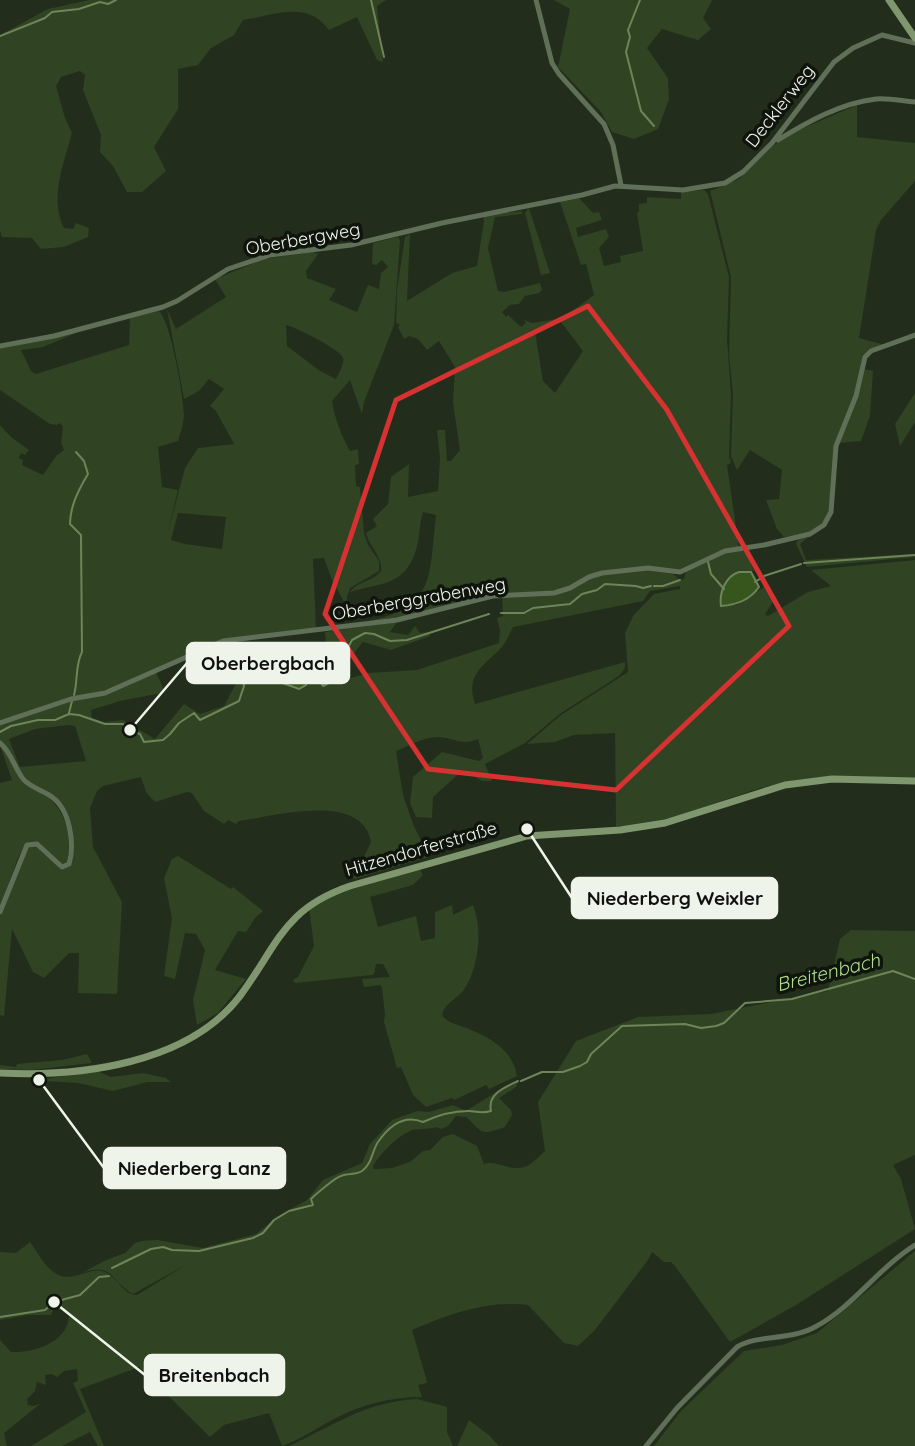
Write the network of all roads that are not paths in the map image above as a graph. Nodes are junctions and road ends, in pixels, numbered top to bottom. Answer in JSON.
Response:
{"nodes":[{"id":1,"x":536,"y":0,"type":"edge"},
{"id":2,"x":889,"y":0,"type":"edge"},
{"id":3,"x":915,"y":41,"type":"edge"},
{"id":4,"x":915,"y":102,"type":"edge"},
{"id":5,"x":772,"y":143,"type":"junction"},
{"id":6,"x":621,"y":186,"type":"junction"},
{"id":7,"x":915,"y":335,"type":"edge"},
{"id":8,"x":0,"y":346,"type":"edge"},
{"id":9,"x":0,"y":723,"type":"edge"},
{"id":10,"x":0,"y":743,"type":"edge"},
{"id":11,"x":915,"y":781,"type":"edge"},
{"id":12,"x":0,"y":912,"type":"edge"},
{"id":13,"x":0,"y":1073,"type":"edge"},
{"id":14,"x":915,"y":1245,"type":"edge"},
{"id":15,"x":646,"y":1446,"type":"edge"}],
"edges":[{"from":1,"to":6,"type":"street"},
{"from":2,"to":3,"type":"main road"},
{"from":3,"to":5,"type":"street","name":"Decklerweg"},
{"from":4,"to":5,"type":"street"},
{"from":5,"to":6,"type":"street","name":"Decklerweg"},
{"from":6,"to":8,"type":"street","name":"Oberbergweg"},
{"from":7,"to":9,"type":"street","name":"Oberberggrabenweg"},
{"from":10,"to":12,"type":"street"},
{"from":11,"to":13,"type":"main road","name":"Hitzendorferstraße"},
{"from":14,"to":15,"type":"street"}]}
